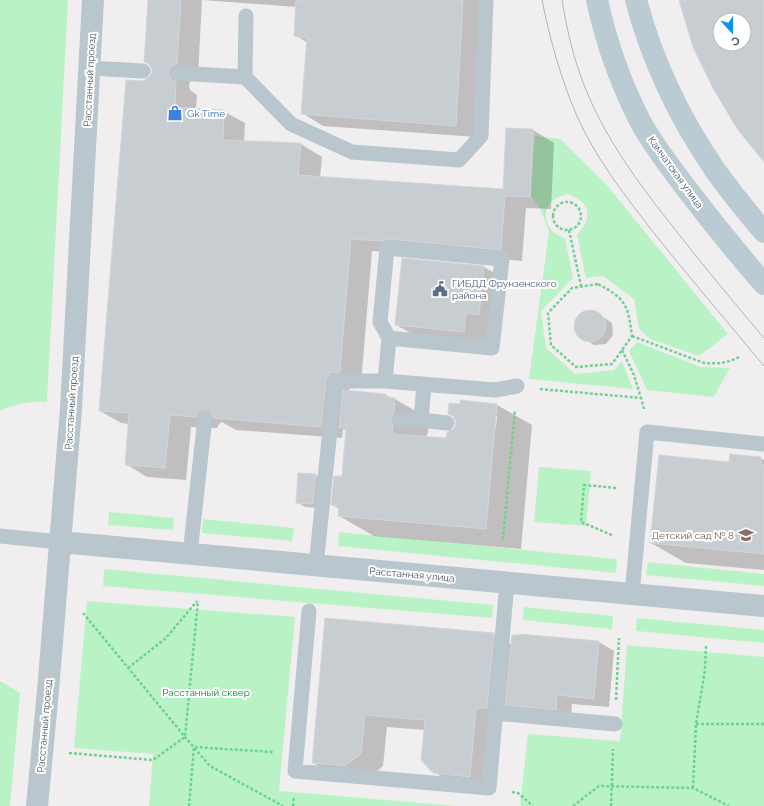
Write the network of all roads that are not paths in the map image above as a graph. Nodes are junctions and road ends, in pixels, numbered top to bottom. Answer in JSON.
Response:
{"nodes":[{"id":1,"x":93,"y":0,"type":"edge"},
{"id":2,"x":486,"y":0,"type":"edge"},
{"id":3,"x":597,"y":0,"type":"edge"},
{"id":4,"x":636,"y":0,"type":"edge"},
{"id":5,"x":246,"y":16,"type":"dead end"},
{"id":6,"x":90,"y":68,"type":"junction"},
{"id":7,"x":143,"y":71,"type":"dead end"},
{"id":8,"x":177,"y":73,"type":"dead end"},
{"id":9,"x":245,"y":77,"type":"junction"},
{"id":10,"x":764,"y":232,"type":"edge"},
{"id":11,"x":764,"y":284,"type":"edge"},
{"id":12,"x":390,"y":338,"type":"junction"},
{"id":13,"x":386,"y":381,"type":"junction"},
{"id":14,"x":424,"y":384,"type":"junction"},
{"id":15,"x":517,"y":386,"type":"road end"},
{"id":16,"x":206,"y":418,"type":"dead end"},
{"id":17,"x":399,"y":420,"type":"dead end"},
{"id":18,"x":421,"y":420,"type":"junction"},
{"id":19,"x":447,"y":423,"type":"dead end"},
{"id":20,"x":764,"y":444,"type":"edge"},
{"id":21,"x":0,"y":536,"type":"edge"},
{"id":22,"x":60,"y":542,"type":"junction"},
{"id":23,"x":190,"y":554,"type":"junction"},
{"id":24,"x":316,"y":566,"type":"junction"},
{"id":25,"x":507,"y":583,"type":"junction"},
{"id":26,"x":632,"y":594,"type":"junction"},
{"id":27,"x":764,"y":606,"type":"edge"},
{"id":28,"x":309,"y":611,"type":"dead end"},
{"id":29,"x":495,"y":713,"type":"junction"},
{"id":30,"x":615,"y":724,"type":"dead end"},
{"id":31,"x":37,"y":806,"type":"edge"}],
"edges":[{"from":1,"to":6,"type":"street","name":"Расстанный проезд"},
{"from":2,"to":9,"type":"lane"},
{"from":3,"to":11,"type":"main road","name":"Камчатская улица"},
{"from":4,"to":10,"type":"main road"},
{"from":5,"to":9,"type":"lane"},
{"from":6,"to":7,"type":"lane"},
{"from":6,"to":22,"type":"street","name":"Расстанный проезд"},
{"from":8,"to":9,"type":"lane"},
{"from":12,"to":12,"type":"lane"},
{"from":12,"to":13,"type":"lane"},
{"from":13,"to":14,"type":"lane"},
{"from":13,"to":24,"type":"lane"},
{"from":14,"to":15,"type":"lane"},
{"from":14,"to":18,"type":"lane"},
{"from":16,"to":23,"type":"lane"},
{"from":17,"to":18,"type":"lane"},
{"from":18,"to":19,"type":"lane"},
{"from":20,"to":26,"type":"lane"},
{"from":21,"to":22,"type":"lane"},
{"from":22,"to":23,"type":"street","name":"Расстанная улица"},
{"from":22,"to":31,"type":"street","name":"Расстанный проезд"},
{"from":23,"to":24,"type":"street","name":"Расстанная улица"},
{"from":24,"to":25,"type":"street","name":"Расстанная улица"},
{"from":25,"to":26,"type":"street","name":"Расстанная улица"},
{"from":25,"to":29,"type":"lane"},
{"from":26,"to":27,"type":"street","name":"Расстанная улица"},
{"from":28,"to":29,"type":"lane"},
{"from":29,"to":30,"type":"lane"}]}
